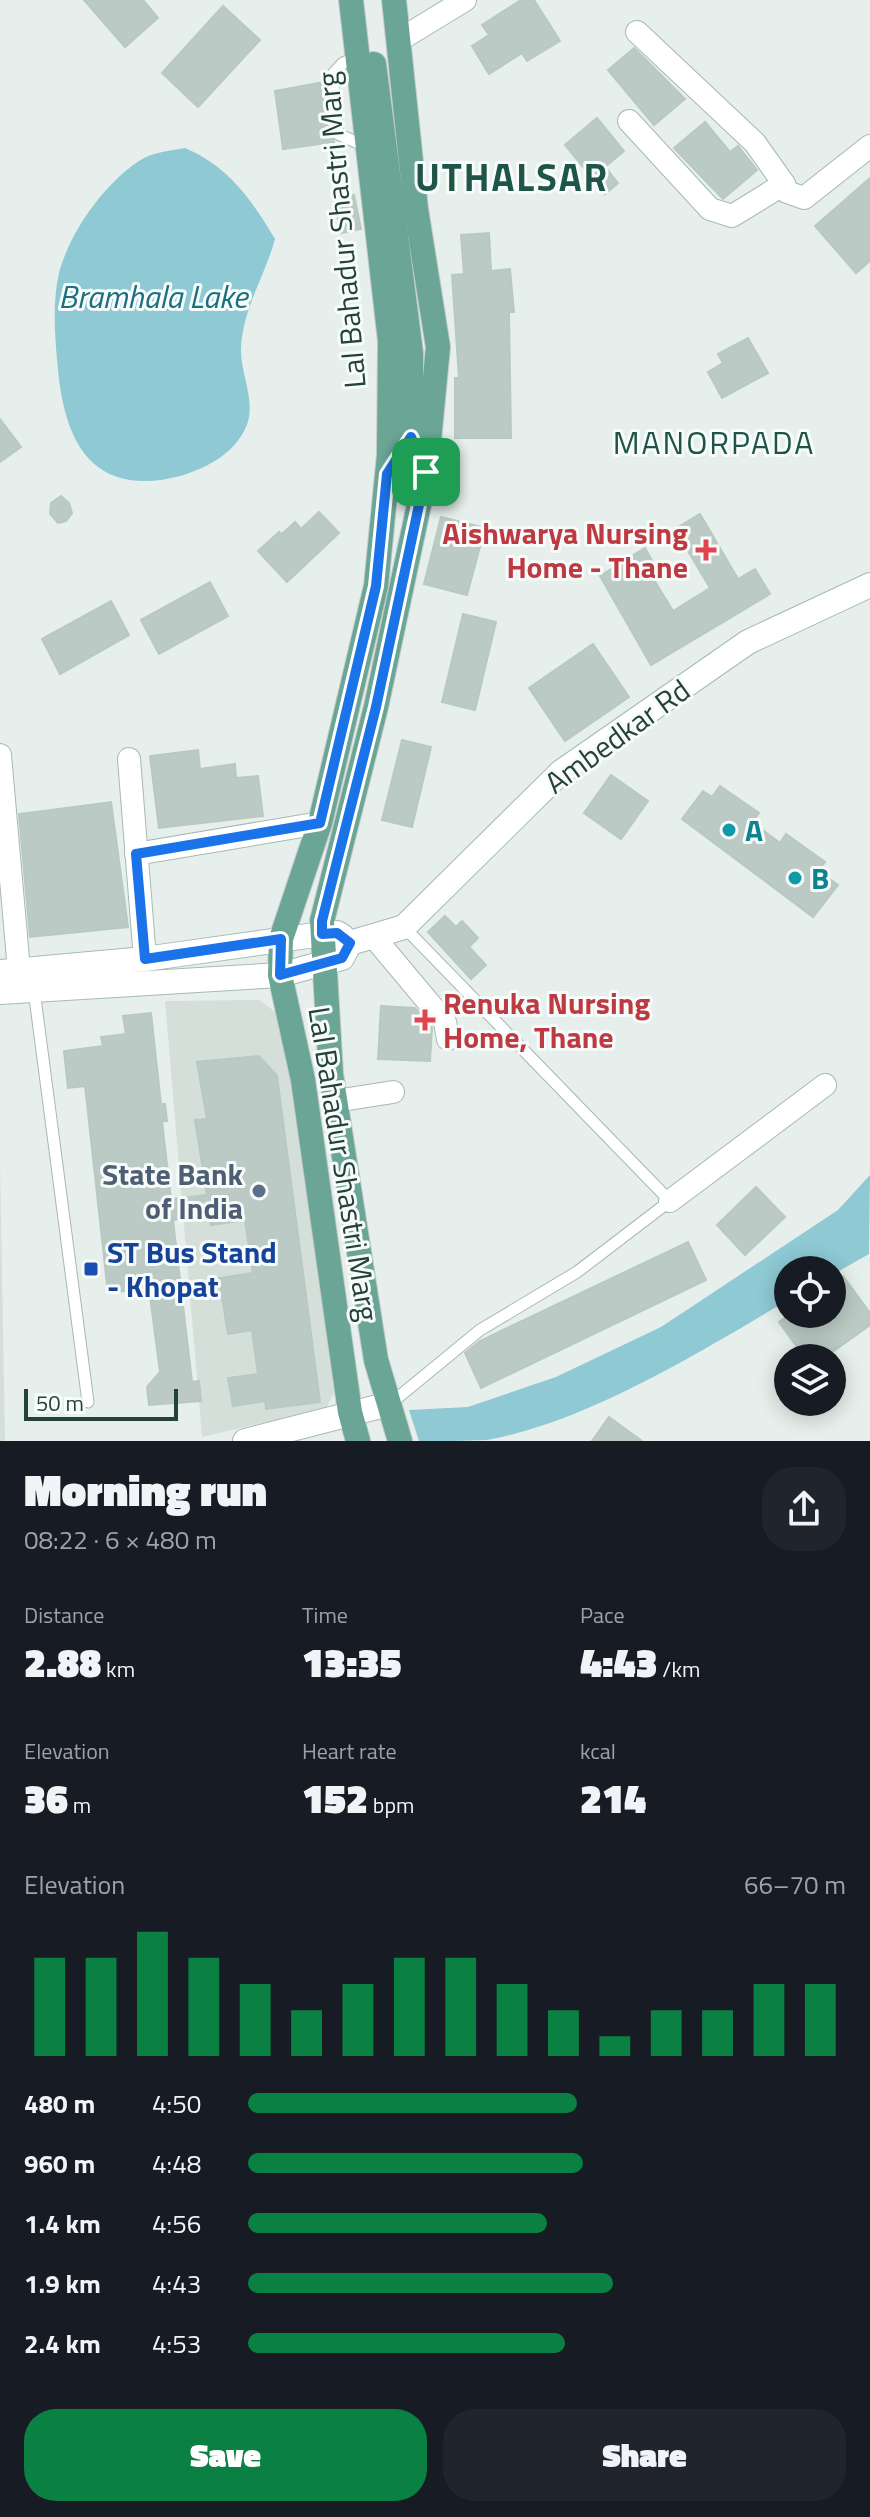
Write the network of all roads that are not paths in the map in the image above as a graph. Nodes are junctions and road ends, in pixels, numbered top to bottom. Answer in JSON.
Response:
{"nodes":[{"id":1,"x":351,"y":0,"type":"edge"},
{"id":2,"x":366,"y":0,"type":"edge"},
{"id":3,"x":394,"y":0,"type":"edge"},
{"id":4,"x":465,"y":0,"type":"edge"},
{"id":5,"x":637,"y":32,"type":"dead end"},
{"id":6,"x":401,"y":39,"type":"junction"},
{"id":7,"x":629,"y":121,"type":"dead end"},
{"id":8,"x":870,"y":146,"type":"edge"},
{"id":9,"x":784,"y":184,"type":"junction"},
{"id":10,"x":411,"y":437,"type":"junction"},
{"id":11,"x":426,"y":472,"type":"junction"},
{"id":12,"x":387,"y":474,"type":"junction"},
{"id":13,"x":870,"y":585,"type":"edge"},
{"id":14,"x":0,"y":755,"type":"edge"},
{"id":15,"x":129,"y":759,"type":"dead end"},
{"id":16,"x":320,"y":823,"type":"junction"},
{"id":17,"x":136,"y":854,"type":"junction"},
{"id":18,"x":404,"y":927,"type":"junction"},
{"id":19,"x":322,"y":934,"type":"junction"},
{"id":20,"x":281,"y":939,"type":"junction"},
{"id":21,"x":361,"y":940,"type":"junction"},
{"id":22,"x":145,"y":959,"type":"junction"},
{"id":23,"x":324,"y":963,"type":"junction"},
{"id":24,"x":21,"y":975,"type":"edge"},
{"id":25,"x":280,"y":975,"type":"junction"},
{"id":26,"x":0,"y":992,"type":"edge"},
{"id":27,"x":448,"y":1039,"type":"dead end"},
{"id":28,"x":825,"y":1085,"type":"dead end"},
{"id":29,"x":393,"y":1092,"type":"dead end"},
{"id":30,"x":336,"y":1101,"type":"junction"},
{"id":31,"x":670,"y":1201,"type":"junction"},
{"id":32,"x":88,"y":1402,"type":"dead end"},
{"id":33,"x":389,"y":1404,"type":"junction"},
{"id":34,"x":350,"y":1412,"type":"junction"},
{"id":35,"x":245,"y":1441,"type":"edge"},
{"id":36,"x":358,"y":1441,"type":"edge"},
{"id":37,"x":400,"y":1441,"type":"edge"}],
"edges":[{"from":1,"to":12,"type":"main road","name":"Lal Bahadur Shastri Marg"},
{"from":2,"to":10,"type":"main road"},
{"from":3,"to":6,"type":"main road","name":"Lal Bahadur Shastri Marg"},
{"from":4,"to":6,"type":"street"},
{"from":5,"to":9,"type":"street"},
{"from":6,"to":11,"type":"main road","name":"Lal Bahadur Shastri Marg"},
{"from":7,"to":9,"type":"street"},
{"from":8,"to":9,"type":"street"},
{"from":10,"to":11,"type":"main road"},
{"from":10,"to":12,"type":"main road"},
{"from":11,"to":19,"type":"main road","name":"Lal Bahadur Shastri Marg"},
{"from":12,"to":16,"type":"main road","name":"Lal Bahadur Shastri Marg"},
{"from":13,"to":18,"type":"main road","name":"Ambedkar Rd"},
{"from":14,"to":24,"type":"street"},
{"from":15,"to":17,"type":"street"},
{"from":16,"to":17,"type":"street"},
{"from":16,"to":20,"type":"main road","name":"Lal Bahadur Shastri Marg"},
{"from":17,"to":22,"type":"street"},
{"from":18,"to":21,"type":"main road","name":"Ambedkar Rd"},
{"from":18,"to":31,"type":"lane"},
{"from":19,"to":20,"type":"main road"},
{"from":19,"to":21,"type":"main road"},
{"from":19,"to":23,"type":"main road","name":"Lal Bahadur Shastri Marg"},
{"from":20,"to":22,"type":"main road"},
{"from":20,"to":25,"type":"main road","name":"Lal Bahadur Shastri Marg"},
{"from":21,"to":23,"type":"main road"},
{"from":21,"to":27,"type":"street"},
{"from":22,"to":24,"type":"main road"},
{"from":23,"to":25,"type":"main road"},
{"from":23,"to":30,"type":"main road","name":"Lal Bahadur Shastri Marg"},
{"from":24,"to":25,"type":"main road"},
{"from":24,"to":26,"type":"main road"},
{"from":24,"to":32,"type":"lane"},
{"from":25,"to":34,"type":"main road","name":"Lal Bahadur Shastri Marg"},
{"from":28,"to":31,"type":"street"},
{"from":29,"to":30,"type":"street"},
{"from":30,"to":33,"type":"main road","name":"Lal Bahadur Shastri Marg"},
{"from":31,"to":33,"type":"lane"},
{"from":33,"to":34,"type":"main road"},
{"from":33,"to":37,"type":"main road","name":"Lal Bahadur Shastri Marg"},
{"from":34,"to":35,"type":"main road"},
{"from":34,"to":36,"type":"main road","name":"Lal Bahadur Shastri Marg"}]}
